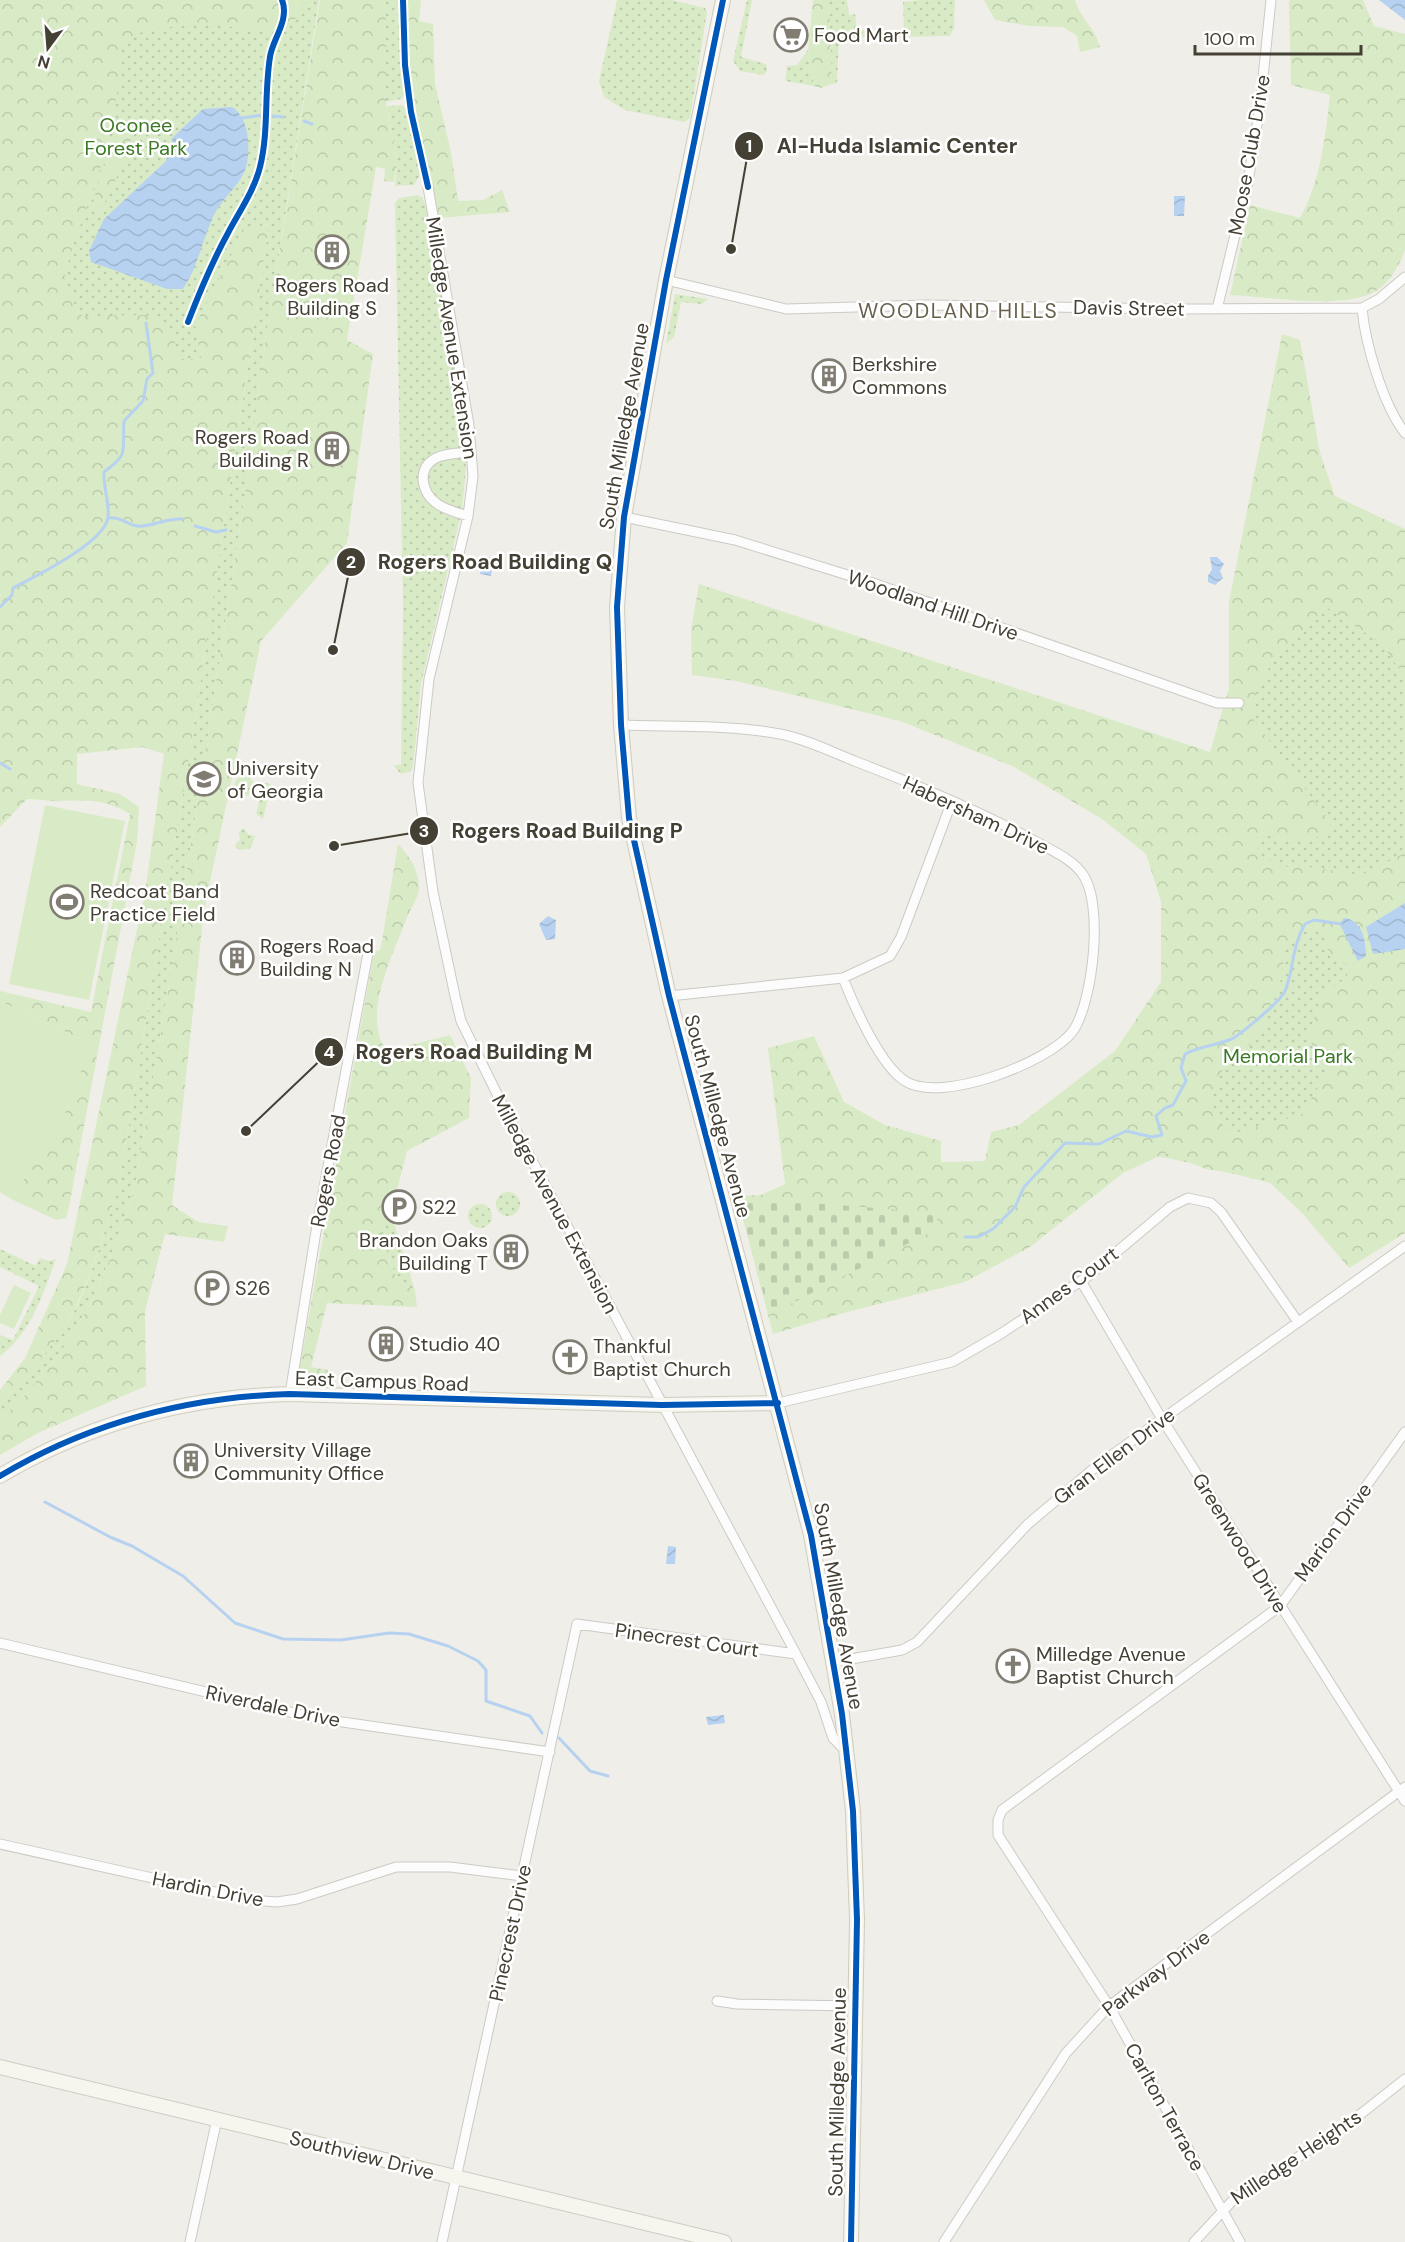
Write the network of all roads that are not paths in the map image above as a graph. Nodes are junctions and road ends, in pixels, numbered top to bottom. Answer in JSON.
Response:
{"nodes":[{"id":1,"x":1271,"y":0,"type":"edge"},
{"id":2,"x":725,"y":3,"type":"edge"},
{"id":3,"x":428,"y":187,"type":"dead end"},
{"id":4,"x":1405,"y":277,"type":"edge"},
{"id":5,"x":666,"y":280,"type":"junction"},
{"id":6,"x":1362,"y":308,"type":"junction"},
{"id":7,"x":1217,"y":309,"type":"junction"},
{"id":8,"x":1405,"y":432,"type":"edge"},
{"id":9,"x":471,"y":453,"type":"junction"},
{"id":10,"x":468,"y":516,"type":"junction"},
{"id":11,"x":624,"y":517,"type":"junction"},
{"id":12,"x":1239,"y":703,"type":"dead end"},
{"id":13,"x":621,"y":725,"type":"junction"},
{"id":14,"x":952,"y":801,"type":"junction"},
{"id":15,"x":369,"y":948,"type":"dead end"},
{"id":16,"x":843,"y":978,"type":"junction"},
{"id":17,"x":669,"y":996,"type":"junction"},
{"id":18,"x":1405,"y":1246,"type":"edge"},
{"id":19,"x":1081,"y":1281,"type":"junction"},
{"id":20,"x":1298,"y":1322,"type":"junction"},
{"id":21,"x":290,"y":1394,"type":"junction"},
{"id":22,"x":778,"y":1403,"type":"junction"},
{"id":23,"x":662,"y":1405,"type":"junction"},
{"id":24,"x":1162,"y":1419,"type":"junction"},
{"id":25,"x":1405,"y":1432,"type":"edge"},
{"id":26,"x":0,"y":1476,"type":"edge"},
{"id":27,"x":1280,"y":1606,"type":"junction"},
{"id":28,"x":577,"y":1624,"type":"joint"},
{"id":29,"x":0,"y":1643,"type":"edge"},
{"id":30,"x":796,"y":1654,"type":"junction"},
{"id":31,"x":834,"y":1662,"type":"junction"},
{"id":32,"x":846,"y":1751,"type":"junction"},
{"id":33,"x":550,"y":1752,"type":"junction"},
{"id":34,"x":1403,"y":1793,"type":"edge"},
{"id":35,"x":998,"y":1820,"type":"joint"},
{"id":36,"x":0,"y":1844,"type":"edge"},
{"id":37,"x":522,"y":1876,"type":"junction"},
{"id":38,"x":717,"y":2001,"type":"dead end"},
{"id":39,"x":856,"y":2006,"type":"junction"},
{"id":40,"x":1109,"y":2006,"type":"junction"},
{"id":41,"x":0,"y":2067,"type":"edge"},
{"id":42,"x":1405,"y":2079,"type":"edge"},
{"id":43,"x":217,"y":2120,"type":"junction"},
{"id":44,"x":456,"y":2177,"type":"junction"},
{"id":45,"x":1221,"y":2209,"type":"junction"},
{"id":46,"x":674,"y":2236,"type":"edge"},
{"id":47,"x":190,"y":2242,"type":"edge"},
{"id":48,"x":442,"y":2242,"type":"edge"},
{"id":49,"x":724,"y":2242,"type":"edge"},
{"id":50,"x":850,"y":2242,"type":"edge"},
{"id":51,"x":944,"y":2242,"type":"edge"},
{"id":52,"x":1194,"y":2242,"type":"edge"},
{"id":53,"x":1240,"y":2242,"type":"edge"}],
"edges":[{"from":1,"to":7,"type":"street","name":"Moose Club Drive"},
{"from":2,"to":5,"type":"main road","name":"South Milledge Avenue"},
{"from":3,"to":9,"type":"street","name":"Milledge Avenue Extension"},
{"from":4,"to":6,"type":"street"},
{"from":5,"to":7,"type":"street","name":"Davis Street"},
{"from":5,"to":11,"type":"main road","name":"South Milledge Avenue"},
{"from":6,"to":7,"type":"street","name":"Davis Street"},
{"from":6,"to":8,"type":"street"},
{"from":9,"to":10,"type":"street","name":"Milledge Avenue Extension"},
{"from":9,"to":10,"type":"street"},
{"from":10,"to":23,"type":"street","name":"Milledge Avenue Extension"},
{"from":11,"to":12,"type":"street","name":"Woodland Hill Drive"},
{"from":11,"to":13,"type":"main road","name":"South Milledge Avenue"},
{"from":13,"to":14,"type":"street","name":"Habersham Drive"},
{"from":13,"to":17,"type":"main road","name":"South Milledge Avenue"},
{"from":14,"to":16,"type":"street"},
{"from":14,"to":16,"type":"street","name":"Habersham Drive"},
{"from":15,"to":21,"type":"street","name":"Rogers Road"},
{"from":16,"to":17,"type":"street"},
{"from":17,"to":22,"type":"main road","name":"South Milledge Avenue"},
{"from":18,"to":20,"type":"street","name":"Gran Ellen Drive"},
{"from":19,"to":20,"type":"street","name":"Annes Court"},
{"from":19,"to":22,"type":"street","name":"Annes Court"},
{"from":19,"to":24,"type":"street","name":"Greenwood Drive"},
{"from":20,"to":24,"type":"street","name":"Gran Ellen Drive"},
{"from":21,"to":23,"type":"main road","name":"East Campus Road"},
{"from":21,"to":26,"type":"main road","name":"East Campus Road"},
{"from":22,"to":23,"type":"main road","name":"East Campus Road"},
{"from":22,"to":31,"type":"main road","name":"South Milledge Avenue"},
{"from":23,"to":30,"type":"street","name":"Milledge Avenue Extension"},
{"from":24,"to":27,"type":"street","name":"Greenwood Drive"},
{"from":24,"to":31,"type":"street","name":"Gran Ellen Drive"},
{"from":25,"to":27,"type":"street","name":"Marion Drive"},
{"from":27,"to":34,"type":"street","name":"Greenwood Drive"},
{"from":27,"to":35,"type":"street","name":"Marion Drive"},
{"from":28,"to":30,"type":"street","name":"Pinecrest Court"},
{"from":28,"to":33,"type":"street","name":"Pinecrest Drive"},
{"from":29,"to":33,"type":"street","name":"Riverdale Drive"},
{"from":30,"to":32,"type":"street","name":"Milledge Avenue Extension"},
{"from":31,"to":32,"type":"main road","name":"South Milledge Avenue"},
{"from":32,"to":39,"type":"main road","name":"South Milledge Avenue"},
{"from":33,"to":37,"type":"street","name":"Pinecrest Drive"},
{"from":34,"to":40,"type":"street","name":"Parkway Drive"},
{"from":35,"to":40,"type":"street","name":"Carlton Terrace"},
{"from":36,"to":37,"type":"street","name":"Hardin Drive"},
{"from":37,"to":44,"type":"street","name":"Pinecrest Drive"},
{"from":38,"to":39,"type":"street"},
{"from":39,"to":50,"type":"main road","name":"South Milledge Avenue"},
{"from":40,"to":45,"type":"street","name":"Carlton Terrace"},
{"from":40,"to":51,"type":"street","name":"Parkway Drive"},
{"from":41,"to":43,"type":"main road","name":"Southview Drive"},
{"from":42,"to":45,"type":"street","name":"Milledge Heights"},
{"from":43,"to":44,"type":"main road","name":"Southview Drive"},
{"from":43,"to":47,"type":"street"},
{"from":44,"to":46,"type":"main road","name":"Southview Drive"},
{"from":44,"to":48,"type":"street","name":"Pinecrest Drive"},
{"from":45,"to":52,"type":"street","name":"Milledge Heights"},
{"from":45,"to":53,"type":"street","name":"Carlton Terrace"},
{"from":46,"to":49,"type":"main road","name":"Southview Drive"}]}
